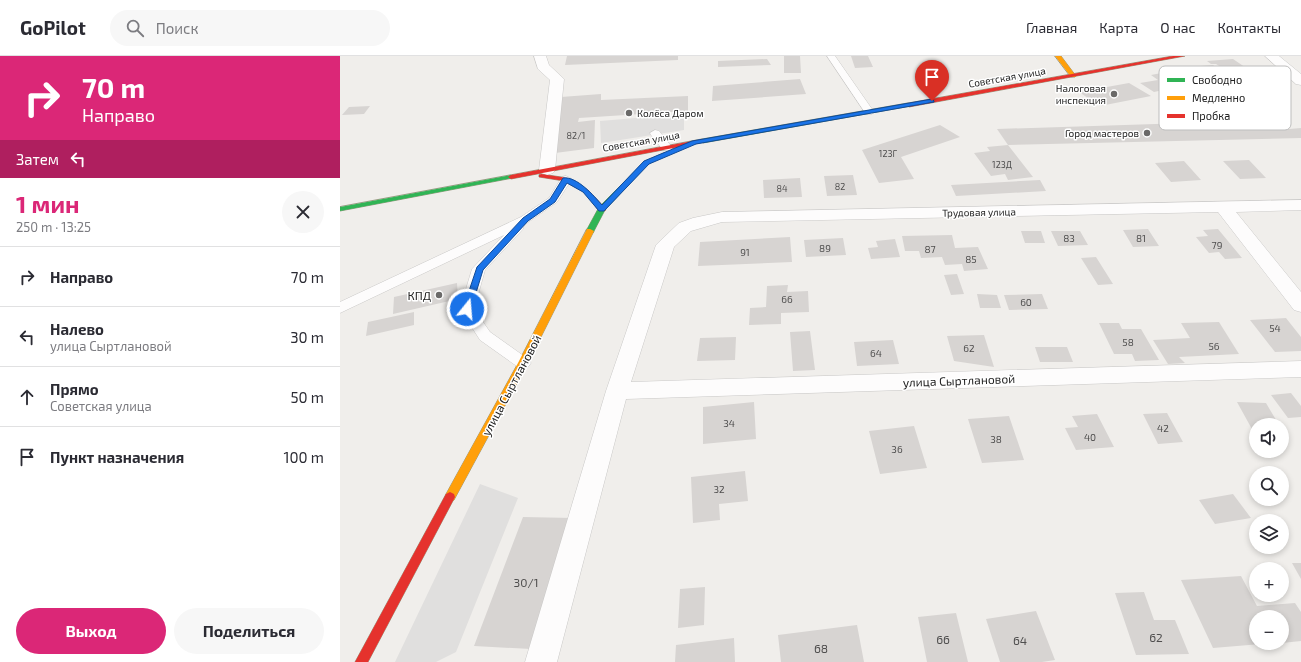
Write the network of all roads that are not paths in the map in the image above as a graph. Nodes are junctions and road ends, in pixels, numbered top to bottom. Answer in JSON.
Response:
{"nodes":[{"id":1,"x":540,"y":56,"type":"edge"},
{"id":2,"x":831,"y":56,"type":"edge"},
{"id":3,"x":1058,"y":56,"type":"edge"},
{"id":4,"x":1182,"y":56,"type":"edge"},
{"id":5,"x":1271,"y":56,"type":"edge"},
{"id":6,"x":1283,"y":66,"type":"edge"},
{"id":7,"x":1291,"y":73,"type":"edge"},
{"id":8,"x":1073,"y":76,"type":"junction"},
{"id":9,"x":1301,"y":81,"type":"edge"},
{"id":10,"x":869,"y":112,"type":"junction"},
{"id":11,"x":655,"y":133,"type":"dead end"},
{"id":12,"x":694,"y":143,"type":"junction"},
{"id":13,"x":667,"y":148,"type":"junction"},
{"id":14,"x":547,"y":170,"type":"junction"},
{"id":15,"x":566,"y":180,"type":"junction"},
{"id":16,"x":489,"y":181,"type":"junction"},
{"id":17,"x":1301,"y":205,"type":"edge"},
{"id":18,"x":1223,"y":207,"type":"junction"},
{"id":19,"x":340,"y":209,"type":"edge"},
{"id":20,"x":602,"y":210,"type":"junction"},
{"id":21,"x":525,"y":220,"type":"junction"},
{"id":22,"x":1301,"y":305,"type":"edge"},
{"id":23,"x":340,"y":308,"type":"edge"},
{"id":24,"x":524,"y":363,"type":"junction"},
{"id":25,"x":1301,"y":369,"type":"edge"},
{"id":26,"x":617,"y":391,"type":"junction"},
{"id":27,"x":361,"y":662,"type":"edge"},
{"id":28,"x":541,"y":662,"type":"edge"}],
"edges":[{"from":1,"to":14,"type":"street"},
{"from":2,"to":10,"type":"lane"},
{"from":3,"to":8,"type":"main road"},
{"from":4,"to":8,"type":"main road","name":"Советская улица"},
{"from":5,"to":6,"type":"street"},
{"from":7,"to":9,"type":"street"},
{"from":8,"to":10,"type":"main road","name":"Советская улица"},
{"from":10,"to":12,"type":"main road","name":"Советская улица"},
{"from":11,"to":13,"type":"lane"},
{"from":12,"to":13,"type":"main road","name":"Советская улица"},
{"from":12,"to":20,"type":"main road","name":"улица Сыртлановой"},
{"from":13,"to":14,"type":"main road","name":"Советская улица"},
{"from":14,"to":16,"type":"main road","name":"Советская улица"},
{"from":15,"to":16,"type":"main road"},
{"from":15,"to":20,"type":"main road"},
{"from":15,"to":21,"type":"lane"},
{"from":16,"to":19,"type":"main road","name":"Советская улица"},
{"from":17,"to":18,"type":"street","name":"Трудовая улица"},
{"from":18,"to":22,"type":"street"},
{"from":18,"to":26,"type":"street","name":"Трудовая улица"},
{"from":20,"to":24,"type":"main road","name":"улица Сыртлановой"},
{"from":21,"to":23,"type":"lane"},
{"from":21,"to":24,"type":"lane"},
{"from":24,"to":27,"type":"main road","name":"улица Сыртлановой"},
{"from":25,"to":26,"type":"street","name":"улица Сыртлановой"},
{"from":26,"to":28,"type":"street"}]}
